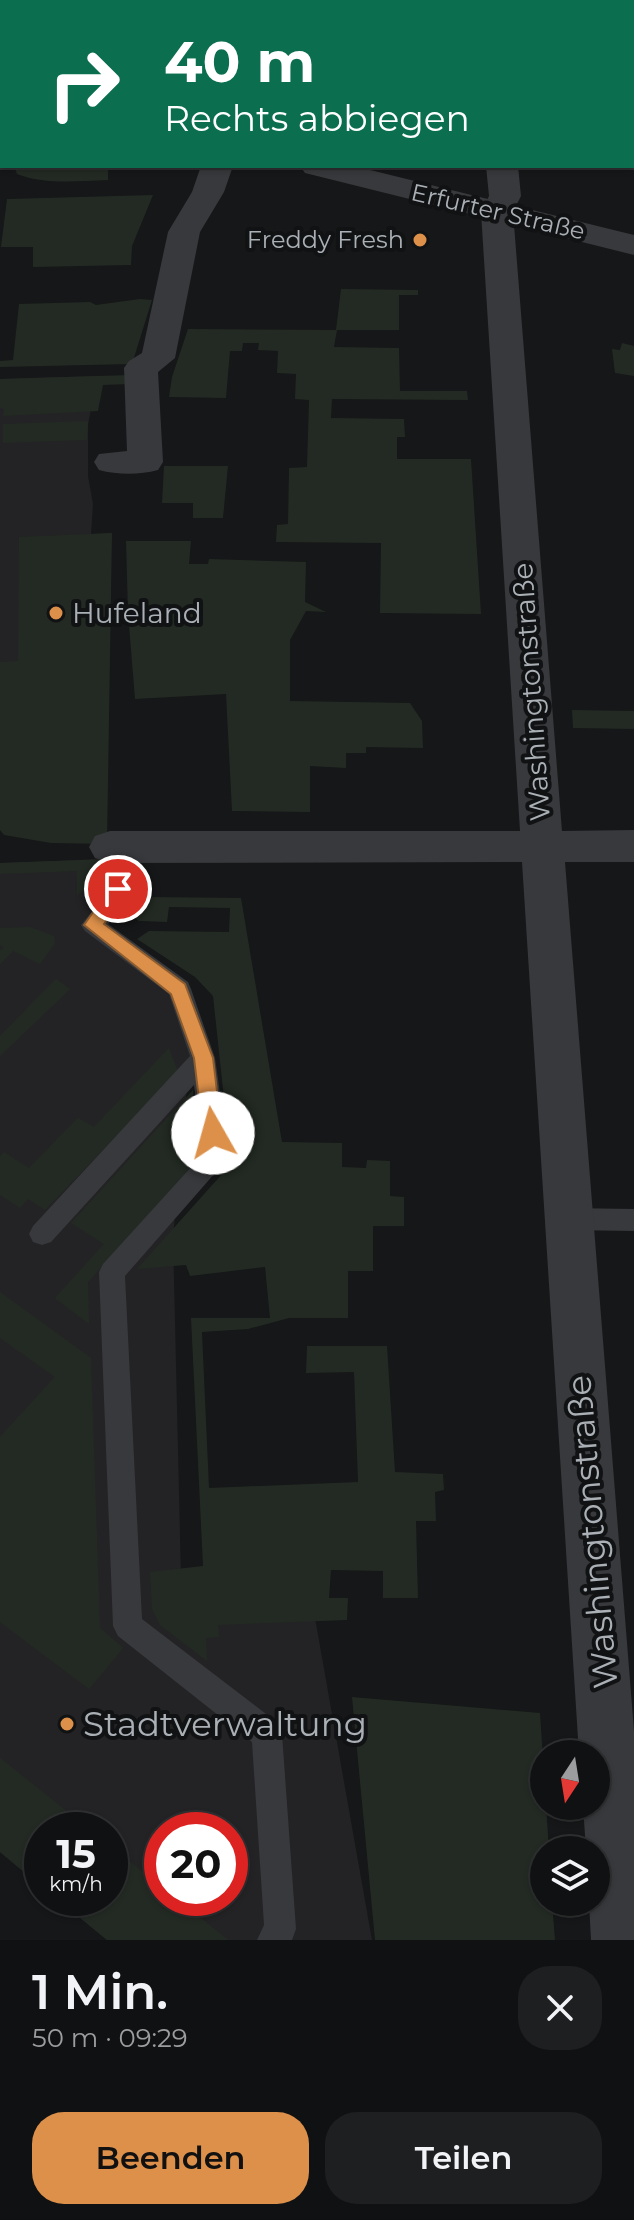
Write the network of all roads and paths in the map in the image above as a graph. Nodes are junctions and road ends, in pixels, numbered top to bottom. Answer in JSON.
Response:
{"nodes":[{"id":1,"x":216,"y":168,"type":"edge"},
{"id":2,"x":324,"y":168,"type":"edge"},
{"id":3,"x":502,"y":168,"type":"edge"},
{"id":4,"x":497,"y":212,"type":"junction"},
{"id":5,"x":634,"y":245,"type":"edge"},
{"id":6,"x":112,"y":462,"type":"dead end"},
{"id":7,"x":542,"y":845,"type":"junction"},
{"id":8,"x":634,"y":846,"type":"edge"},
{"id":9,"x":110,"y":847,"type":"joint"},
{"id":10,"x":203,"y":1058,"type":"junction"},
{"id":11,"x":567,"y":1219,"type":"junction"},
{"id":12,"x":634,"y":1220,"type":"edge"},
{"id":13,"x":42,"y":1234,"type":"dead end"},
{"id":14,"x":620,"y":1717,"type":"edge"},
{"id":15,"x":273,"y":1940,"type":"edge"},
{"id":16,"x":621,"y":1940,"type":"edge"}],
"edges":[{"from":1,"to":6,"type":"street"},
{"from":2,"to":4,"type":"street","name":"Erfurter Straße"},
{"from":3,"to":4,"type":"street","name":"Washingtonstraße"},
{"from":4,"to":5,"type":"street","name":"Erfurter Straße"},
{"from":4,"to":7,"type":"street","name":"Washingtonstraße"},
{"from":7,"to":8,"type":"street"},
{"from":7,"to":9,"type":"street"},
{"from":7,"to":11,"type":"street","name":"Washingtonstraße"},
{"from":9,"to":10,"type":"lane"},
{"from":10,"to":13,"type":"lane"},
{"from":10,"to":15,"type":"lane"},
{"from":11,"to":12,"type":"lane"},
{"from":11,"to":14,"type":"street","name":"Washingtonstraße"},
{"from":14,"to":16,"type":"street","name":"Washingtonstraße"}]}
